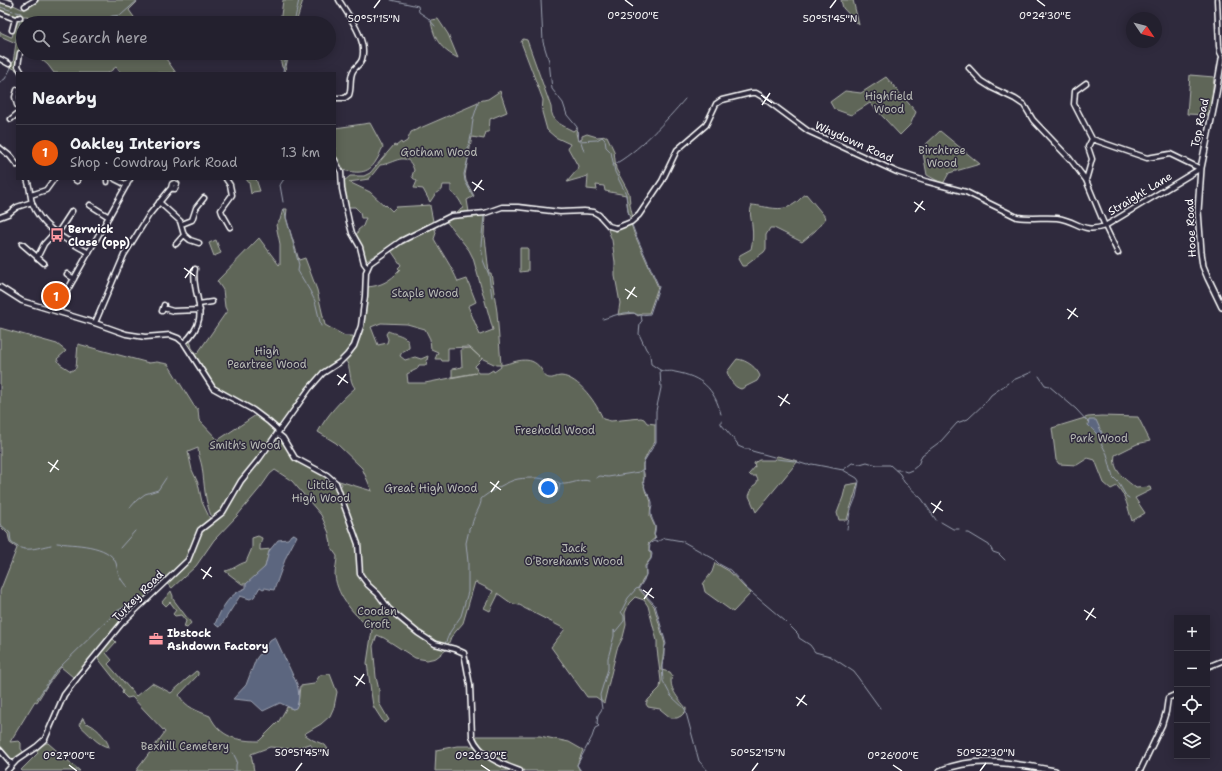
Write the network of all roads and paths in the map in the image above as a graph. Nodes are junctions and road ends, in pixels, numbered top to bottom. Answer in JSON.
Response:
{"nodes":[{"id":1,"x":1,"y":0,"type":"edge"},
{"id":2,"x":35,"y":0,"type":"edge"},
{"id":3,"x":339,"y":0,"type":"edge"},
{"id":4,"x":1218,"y":0,"type":"edge"},
{"id":5,"x":7,"y":1,"type":"edge"},
{"id":6,"x":11,"y":3,"type":"dead end"},
{"id":7,"x":25,"y":6,"type":"dead end"},
{"id":8,"x":0,"y":13,"type":"edge"},
{"id":9,"x":16,"y":18,"type":"edge"},
{"id":10,"x":16,"y":20,"type":"edge"},
{"id":11,"x":12,"y":30,"type":"dead end"},
{"id":12,"x":1222,"y":56,"type":"edge"},
{"id":13,"x":0,"y":59,"type":"edge"},
{"id":14,"x":1222,"y":59,"type":"edge"},
{"id":15,"x":19,"y":60,"type":"joint"},
{"id":16,"x":26,"y":61,"type":"dead end"},
{"id":17,"x":9,"y":64,"type":"dead end"},
{"id":18,"x":969,"y":68,"type":"dead end"},
{"id":19,"x":21,"y":72,"type":"edge"},
{"id":20,"x":1086,"y":83,"type":"dead end"},
{"id":21,"x":336,"y":98,"type":"edge"},
{"id":22,"x":16,"y":115,"type":"edge"},
{"id":23,"x":11,"y":119,"type":"dead end"},
{"id":24,"x":1092,"y":139,"type":"junction"},
{"id":25,"x":0,"y":148,"type":"edge"},
{"id":26,"x":336,"y":162,"type":"edge"},
{"id":27,"x":16,"y":165,"type":"edge"},
{"id":28,"x":1200,"y":168,"type":"junction"},
{"id":29,"x":26,"y":180,"type":"edge"},
{"id":30,"x":53,"y":180,"type":"edge"},
{"id":31,"x":117,"y":180,"type":"edge"},
{"id":32,"x":130,"y":180,"type":"edge"},
{"id":33,"x":179,"y":180,"type":"edge"},
{"id":34,"x":227,"y":180,"type":"edge"},
{"id":35,"x":1086,"y":180,"type":"junction"},
{"id":36,"x":127,"y":185,"type":"junction"},
{"id":37,"x":31,"y":195,"type":"junction"},
{"id":38,"x":200,"y":198,"type":"dead end"},
{"id":39,"x":32,"y":202,"type":"junction"},
{"id":40,"x":159,"y":202,"type":"junction"},
{"id":41,"x":93,"y":205,"type":"dead end"},
{"id":42,"x":72,"y":211,"type":"dead end"},
{"id":43,"x":109,"y":216,"type":"junction"},
{"id":44,"x":0,"y":219,"type":"edge"},
{"id":45,"x":182,"y":224,"type":"junction"},
{"id":46,"x":227,"y":225,"type":"dead end"},
{"id":47,"x":1104,"y":226,"type":"junction"},
{"id":48,"x":1086,"y":229,"type":"joint"},
{"id":49,"x":56,"y":233,"type":"junction"},
{"id":50,"x":184,"y":235,"type":"junction"},
{"id":51,"x":196,"y":241,"type":"dead end"},
{"id":52,"x":25,"y":245,"type":"dead end"},
{"id":53,"x":175,"y":245,"type":"dead end"},
{"id":54,"x":89,"y":252,"type":"junction"},
{"id":55,"x":1118,"y":253,"type":"dead end"},
{"id":56,"x":37,"y":258,"type":"junction"},
{"id":57,"x":44,"y":263,"type":"dead end"},
{"id":58,"x":367,"y":267,"type":"junction"},
{"id":59,"x":196,"y":268,"type":"dead end"},
{"id":60,"x":66,"y":274,"type":"dead end"},
{"id":61,"x":74,"y":279,"type":"junction"},
{"id":62,"x":0,"y":287,"type":"edge"},
{"id":63,"x":212,"y":302,"type":"dead end"},
{"id":64,"x":199,"y":304,"type":"junction"},
{"id":65,"x":1222,"y":307,"type":"edge"},
{"id":66,"x":163,"y":308,"type":"dead end"},
{"id":67,"x":200,"y":310,"type":"junction"},
{"id":68,"x":59,"y":311,"type":"junction"},
{"id":69,"x":95,"y":323,"type":"junction"},
{"id":70,"x":184,"y":343,"type":"junction"},
{"id":71,"x":278,"y":432,"type":"junction"},
{"id":72,"x":1222,"y":661,"type":"edge"},
{"id":73,"x":1210,"y":666,"type":"edge"},
{"id":74,"x":1174,"y":695,"type":"edge"},
{"id":75,"x":0,"y":750,"type":"edge"},
{"id":76,"x":12,"y":764,"type":"junction"},
{"id":77,"x":7,"y":771,"type":"edge"},
{"id":78,"x":520,"y":771,"type":"edge"},
{"id":79,"x":940,"y":771,"type":"edge"},
{"id":80,"x":1055,"y":771,"type":"edge"},
{"id":81,"x":1140,"y":771,"type":"edge"}],
"edges":[{"from":1,"to":5,"type":"street"},
{"from":2,"to":7,"type":"street"},
{"from":3,"to":21,"type":"street"},
{"from":4,"to":12,"type":"street"},
{"from":5,"to":6,"type":"street"},
{"from":8,"to":9,"type":"street"},
{"from":10,"to":11,"type":"street"},
{"from":13,"to":17,"type":"street"},
{"from":14,"to":28,"type":"main road","name":"Top Road"},
{"from":15,"to":16,"type":"street"},
{"from":15,"to":19,"type":"street"},
{"from":18,"to":35,"type":"street"},
{"from":20,"to":24,"type":"street"},
{"from":22,"to":23,"type":"street"},
{"from":24,"to":28,"type":"street"},
{"from":24,"to":35,"type":"street"},
{"from":25,"to":27,"type":"street"},
{"from":26,"to":58,"type":"street"},
{"from":28,"to":47,"type":"street","name":"Straight Lane"},
{"from":28,"to":65,"type":"main road","name":"Hooe Road"},
{"from":29,"to":37,"type":"street"},
{"from":30,"to":37,"type":"street"},
{"from":31,"to":36,"type":"street"},
{"from":32,"to":36,"type":"street"},
{"from":33,"to":40,"type":"street"},
{"from":34,"to":46,"type":"street"},
{"from":35,"to":47,"type":"street"},
{"from":36,"to":43,"type":"street"},
{"from":37,"to":39,"type":"street"},
{"from":38,"to":45,"type":"street"},
{"from":39,"to":44,"type":"street"},
{"from":39,"to":49,"type":"street"},
{"from":40,"to":45,"type":"street"},
{"from":40,"to":69,"type":"street"},
{"from":41,"to":43,"type":"street"},
{"from":42,"to":49,"type":"street"},
{"from":43,"to":54,"type":"street"},
{"from":45,"to":50,"type":"street"},
{"from":47,"to":48,"type":"street","name":"Straight Lane"},
{"from":47,"to":55,"type":"street"},
{"from":48,"to":58,"type":"street","name":"Whydown Road"},
{"from":49,"to":54,"type":"street"},
{"from":49,"to":56,"type":"street"},
{"from":50,"to":51,"type":"street"},
{"from":50,"to":53,"type":"street"},
{"from":52,"to":56,"type":"street"},
{"from":54,"to":61,"type":"street"},
{"from":56,"to":57,"type":"street"},
{"from":58,"to":71,"type":"street"},
{"from":59,"to":64,"type":"street"},
{"from":60,"to":61,"type":"street"},
{"from":61,"to":68,"type":"street"},
{"from":62,"to":68,"type":"street"},
{"from":63,"to":64,"type":"street"},
{"from":64,"to":67,"type":"street"},
{"from":66,"to":67,"type":"street"},
{"from":67,"to":70,"type":"street"},
{"from":68,"to":69,"type":"street"},
{"from":69,"to":70,"type":"street"},
{"from":70,"to":71,"type":"street"},
{"from":71,"to":76,"type":"street","name":"Turkey Road"},
{"from":71,"to":78,"type":"street"},
{"from":72,"to":73,"type":"street"},
{"from":74,"to":81,"type":"street"},
{"from":75,"to":76,"type":"street"},
{"from":76,"to":77,"type":"street","name":"Turkey Road"},
{"from":79,"to":80,"type":"main road"}]}
